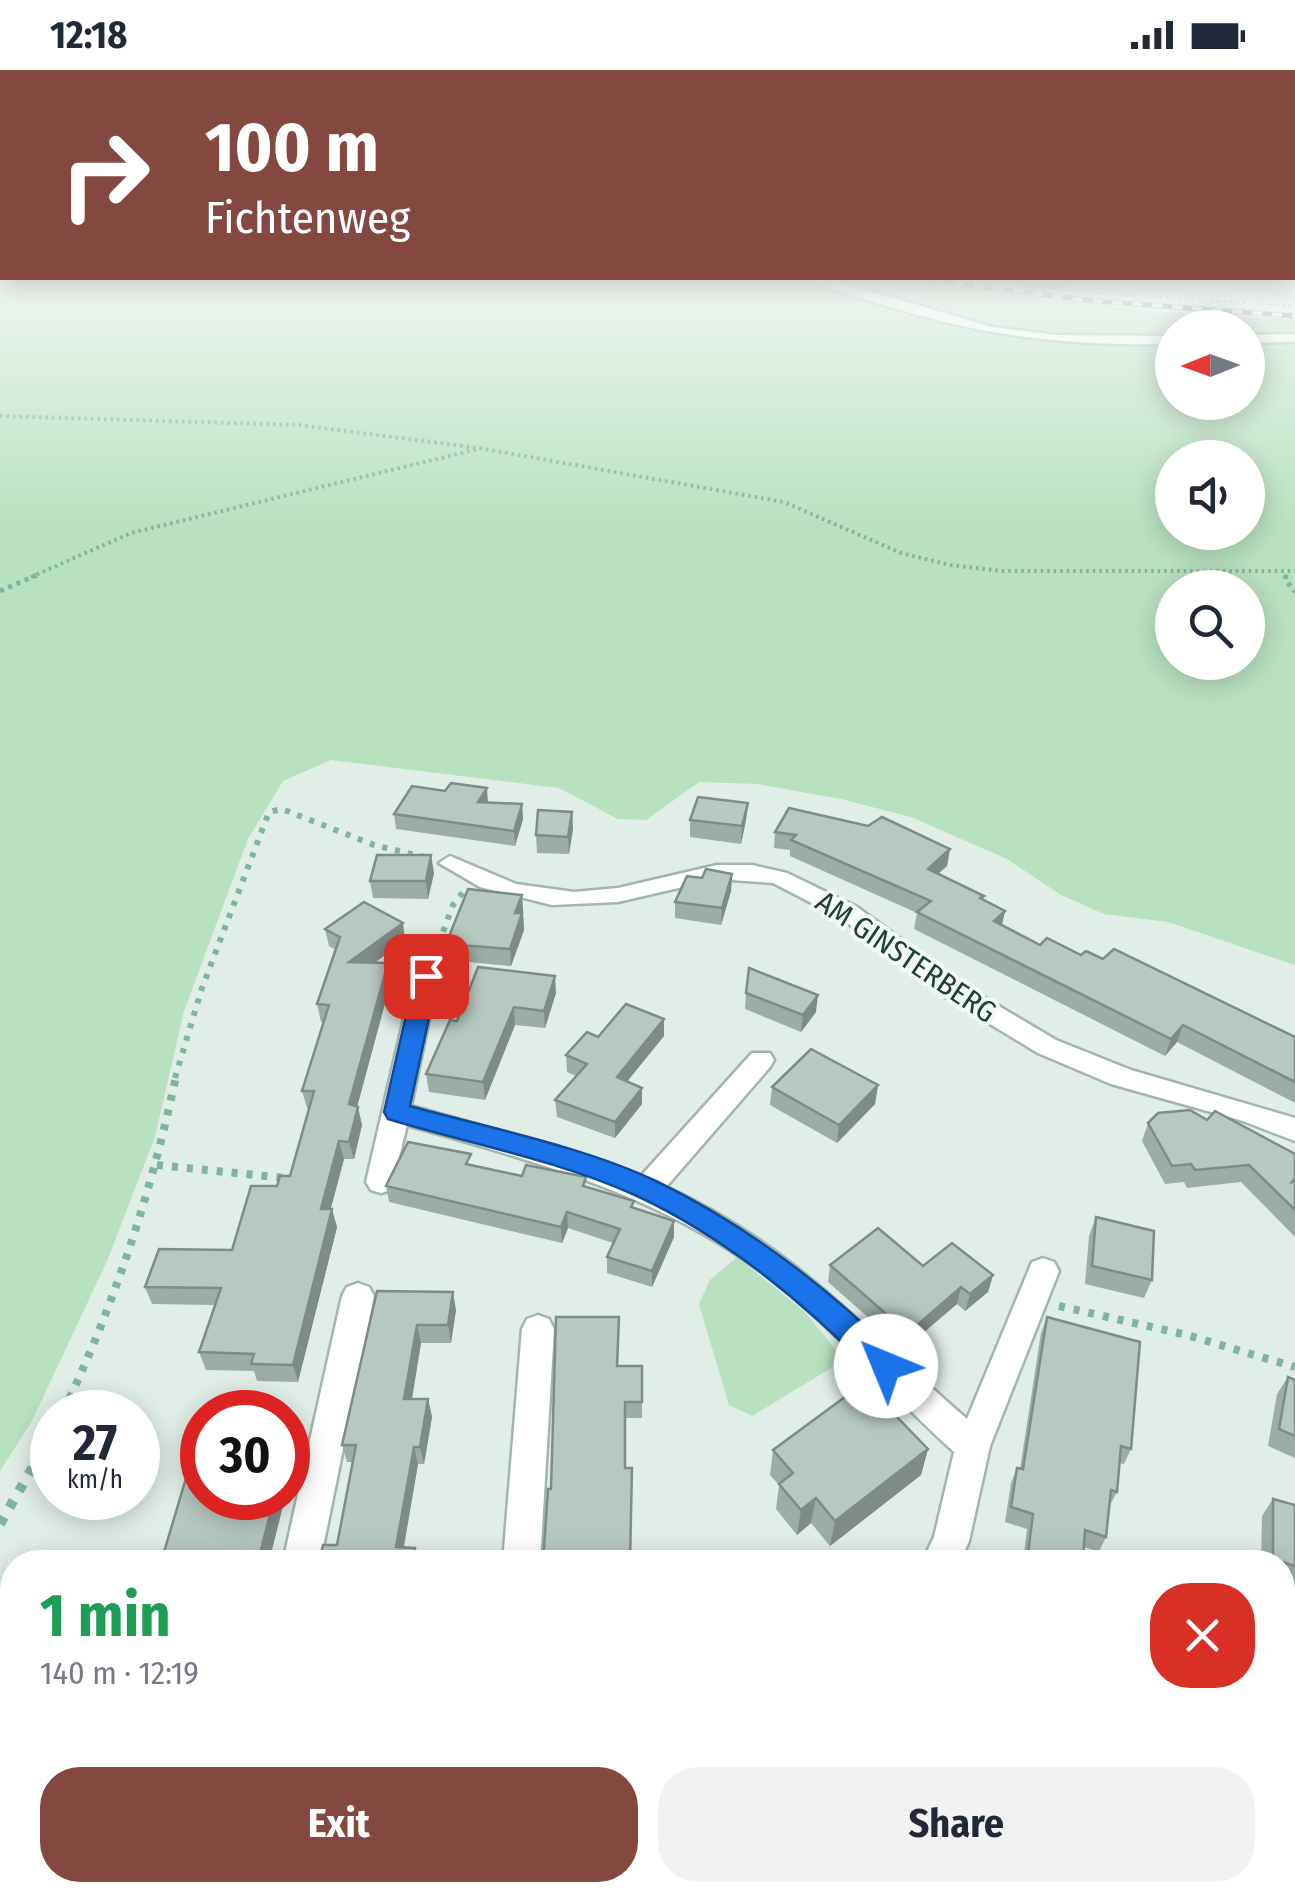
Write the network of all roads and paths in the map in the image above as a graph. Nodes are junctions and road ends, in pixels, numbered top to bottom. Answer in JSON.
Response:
{"nodes":[{"id":1,"x":0,"y":416,"type":"edge"},
{"id":2,"x":479,"y":448,"type":"junction"},
{"id":3,"x":1292,"y":571,"type":"edge"},
{"id":4,"x":0,"y":590,"type":"edge"},
{"id":5,"x":1295,"y":592,"type":"edge"},
{"id":6,"x":282,"y":809,"type":"joint"},
{"id":7,"x":450,"y":863,"type":"joint"},
{"id":8,"x":474,"y":878,"type":"junction"},
{"id":9,"x":426,"y":976,"type":"joint"},
{"id":10,"x":761,"y":1060,"type":"dead end"},
{"id":11,"x":396,"y":1112,"type":"junction"},
{"id":12,"x":1295,"y":1130,"type":"edge"},
{"id":13,"x":156,"y":1165,"type":"junction"},
{"id":14,"x":290,"y":1178,"type":"edge"},
{"id":15,"x":380,"y":1182,"type":"dead end"},
{"id":16,"x":647,"y":1189,"type":"junction"},
{"id":17,"x":1038,"y":1284,"type":"joint"},
{"id":18,"x":358,"y":1296,"type":"dead end"},
{"id":19,"x":538,"y":1328,"type":"dead end"},
{"id":20,"x":1295,"y":1367,"type":"edge"},
{"id":21,"x":73,"y":1390,"type":"edge"},
{"id":22,"x":973,"y":1446,"type":"junction"},
{"id":23,"x":30,"y":1472,"type":"edge"},
{"id":24,"x":0,"y":1524,"type":"edge"},
{"id":25,"x":304,"y":1550,"type":"edge"},
{"id":26,"x":522,"y":1550,"type":"edge"},
{"id":27,"x":946,"y":1550,"type":"edge"}],
"edges":[{"from":1,"to":2,"type":"path"},
{"from":2,"to":3,"type":"path"},
{"from":2,"to":4,"type":"path"},
{"from":3,"to":5,"type":"path"},
{"from":6,"to":7,"type":"path"},
{"from":6,"to":13,"type":"path"},
{"from":7,"to":8,"type":"street","name":"AM GINSTERBERG"},
{"from":8,"to":9,"type":"path"},
{"from":8,"to":12,"type":"street","name":"AM GINSTERBERG"},
{"from":9,"to":11,"type":"street"},
{"from":10,"to":16,"type":"street"},
{"from":11,"to":15,"type":"street"},
{"from":11,"to":16,"type":"street"},
{"from":13,"to":14,"type":"path"},
{"from":13,"to":21,"type":"path"},
{"from":16,"to":22,"type":"street"},
{"from":17,"to":20,"type":"path"},
{"from":17,"to":22,"type":"street"},
{"from":18,"to":25,"type":"street"},
{"from":19,"to":26,"type":"street"},
{"from":22,"to":27,"type":"street"},
{"from":23,"to":24,"type":"path"}]}
